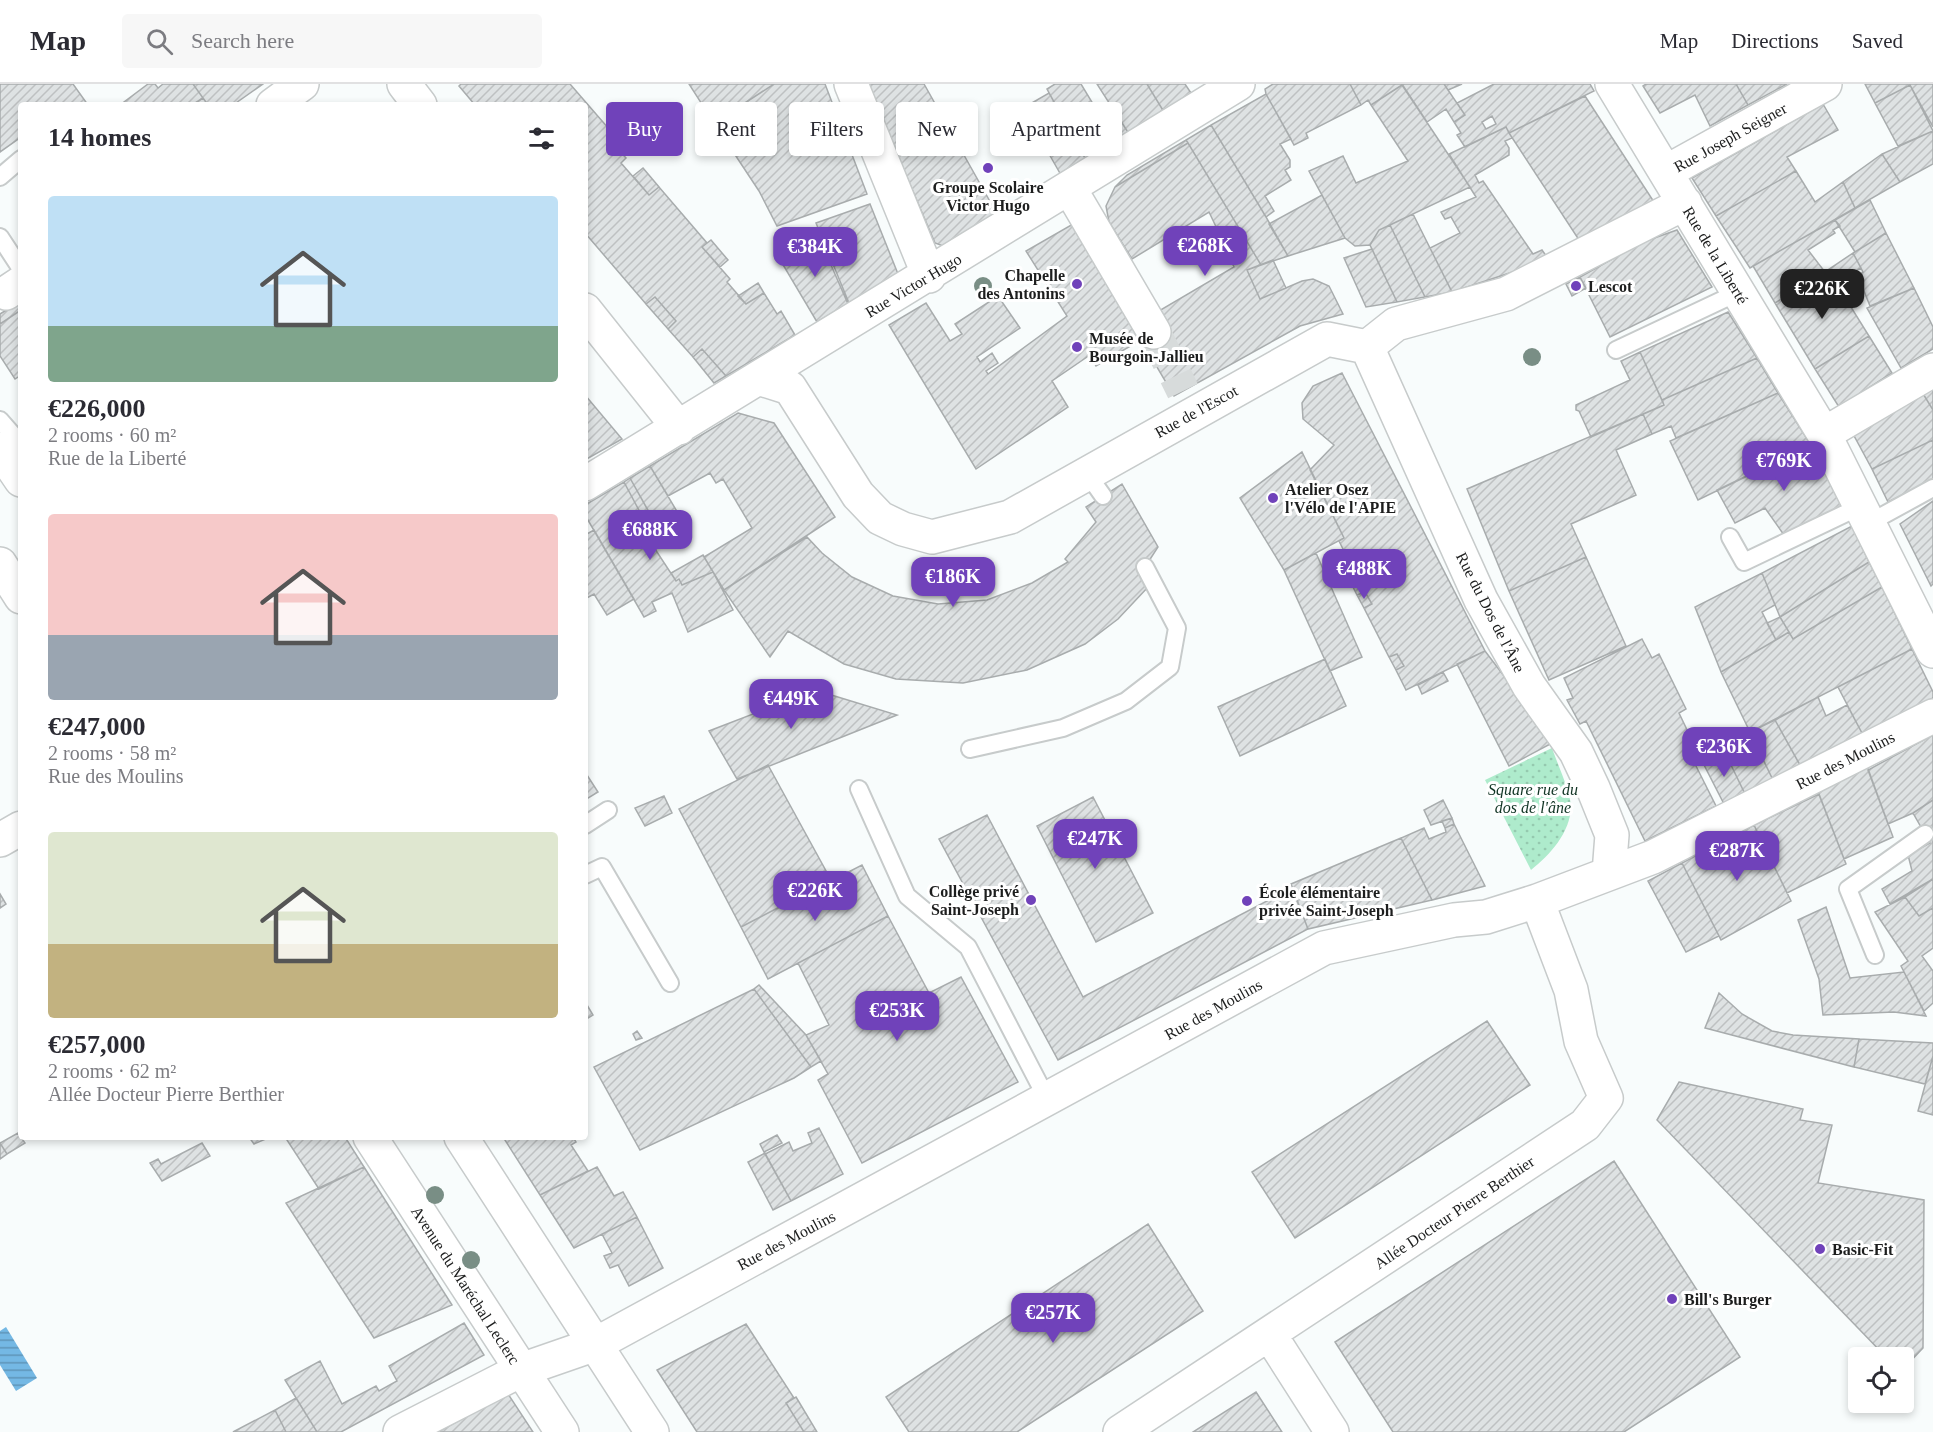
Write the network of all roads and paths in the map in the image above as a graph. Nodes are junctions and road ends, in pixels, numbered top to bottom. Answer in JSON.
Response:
{"nodes":[{"id":1,"x":303,"y":84,"type":"edge"},
{"id":2,"x":404,"y":84,"type":"edge"},
{"id":3,"x":851,"y":84,"type":"edge"},
{"id":4,"x":1612,"y":84,"type":"edge"},
{"id":5,"x":1825,"y":84,"type":"edge"},
{"id":6,"x":1222,"y":88,"type":"edge"},
{"id":7,"x":277,"y":102,"type":"edge"},
{"id":8,"x":418,"y":102,"type":"edge"},
{"id":9,"x":18,"y":162,"type":"edge"},
{"id":10,"x":1666,"y":172,"type":"junction"},
{"id":11,"x":0,"y":177,"type":"edge"},
{"id":12,"x":1070,"y":189,"type":"junction"},
{"id":13,"x":1685,"y":203,"type":"junction"},
{"id":14,"x":0,"y":237,"type":"edge"},
{"id":15,"x":928,"y":276,"type":"junction"},
{"id":16,"x":16,"y":282,"type":"edge"},
{"id":17,"x":1739,"y":292,"type":"junction"},
{"id":18,"x":588,"y":314,"type":"edge"},
{"id":19,"x":1154,"y":332,"type":"tunnel mouth"},
{"id":20,"x":1367,"y":347,"type":"junction"},
{"id":21,"x":1616,"y":350,"type":"dead end"},
{"id":22,"x":1933,"y":370,"type":"edge"},
{"id":23,"x":758,"y":378,"type":"junction"},
{"id":24,"x":0,"y":420,"type":"edge"},
{"id":25,"x":678,"y":428,"type":"junction"},
{"id":26,"x":1824,"y":434,"type":"junction"},
{"id":27,"x":18,"y":441,"type":"edge"},
{"id":28,"x":0,"y":449,"type":"edge"},
{"id":29,"x":18,"y":476,"type":"edge"},
{"id":30,"x":588,"y":482,"type":"edge"},
{"id":31,"x":1933,"y":488,"type":"edge"},
{"id":32,"x":1865,"y":515,"type":"junction"},
{"id":33,"x":1730,"y":537,"type":"dead end"},
{"id":34,"x":0,"y":564,"type":"edge"},
{"id":35,"x":1145,"y":567,"type":"dead end"},
{"id":36,"x":18,"y":592,"type":"edge"},
{"id":37,"x":1933,"y":651,"type":"edge"},
{"id":38,"x":1933,"y":716,"type":"edge"},
{"id":39,"x":970,"y":749,"type":"dead end"},
{"id":40,"x":859,"y":789,"type":"dead end"},
{"id":41,"x":608,"y":810,"type":"dead end"},
{"id":42,"x":588,"y":823,"type":"edge"},
{"id":43,"x":18,"y":830,"type":"edge"},
{"id":44,"x":1924,"y":834,"type":"dead end"},
{"id":45,"x":0,"y":840,"type":"edge"},
{"id":46,"x":1609,"y":873,"type":"junction"},
{"id":47,"x":588,"y":874,"type":"edge"},
{"id":48,"x":1538,"y":901,"type":"junction"},
{"id":49,"x":1875,"y":955,"type":"dead end"},
{"id":50,"x":670,"y":983,"type":"dead end"},
{"id":51,"x":1047,"y":1099,"type":"junction"},
{"id":52,"x":372,"y":1140,"type":"edge"},
{"id":53,"x":463,"y":1140,"type":"edge"},
{"id":54,"x":1269,"y":1335,"type":"junction"},
{"id":55,"x":596,"y":1344,"type":"junction"},
{"id":56,"x":521,"y":1370,"type":"junction"},
{"id":57,"x":400,"y":1432,"type":"edge"},
{"id":58,"x":562,"y":1432,"type":"edge"},
{"id":59,"x":652,"y":1432,"type":"edge"},
{"id":60,"x":1120,"y":1432,"type":"edge"},
{"id":61,"x":1332,"y":1432,"type":"edge"}],
"edges":[{"from":1,"to":7,"type":"street"},
{"from":2,"to":8,"type":"street"},
{"from":3,"to":15,"type":"street"},
{"from":4,"to":10,"type":"street","name":"Rue de la Liberté"},
{"from":5,"to":10,"type":"street","name":"Rue Joseph Seigner"},
{"from":6,"to":12,"type":"street","name":"Rue Victor Hugo"},
{"from":9,"to":11,"type":"lane"},
{"from":10,"to":13,"type":"street","name":"Rue de la Liberté"},
{"from":12,"to":15,"type":"street","name":"Rue Victor Hugo"},
{"from":12,"to":19,"type":"street"},
{"from":13,"to":17,"type":"street","name":"Rue de la Liberté"},
{"from":13,"to":20,"type":"street"},
{"from":14,"to":16,"type":"lane"},
{"from":15,"to":23,"type":"street","name":"Rue Victor Hugo"},
{"from":17,"to":21,"type":"lane"},
{"from":17,"to":26,"type":"street","name":"Rue de la Liberté"},
{"from":18,"to":25,"type":"street"},
{"from":20,"to":23,"type":"street","name":"Rue de l'Escot"},
{"from":20,"to":46,"type":"street","name":"Rue du Dos de l'Âne"},
{"from":22,"to":26,"type":"street"},
{"from":23,"to":25,"type":"street","name":"Rue Victor Hugo"},
{"from":24,"to":27,"type":"lane"},
{"from":25,"to":30,"type":"street","name":"Rue Victor Hugo"},
{"from":26,"to":32,"type":"street","name":"Rue de la Liberté"},
{"from":28,"to":29,"type":"street"},
{"from":31,"to":32,"type":"lane"},
{"from":32,"to":33,"type":"lane"},
{"from":32,"to":37,"type":"street","name":"Rue de la Liberté"},
{"from":34,"to":36,"type":"street"},
{"from":35,"to":39,"type":"lane"},
{"from":38,"to":46,"type":"street","name":"Rue des Moulins"},
{"from":40,"to":51,"type":"lane"},
{"from":41,"to":42,"type":"lane"},
{"from":43,"to":45,"type":"street"},
{"from":44,"to":49,"type":"lane"},
{"from":46,"to":48,"type":"street","name":"Rue des Moulins"},
{"from":47,"to":50,"type":"lane"},
{"from":48,"to":51,"type":"street","name":"Rue des Moulins"},
{"from":48,"to":54,"type":"street","name":"Allée Docteur Pierre Berthier"},
{"from":51,"to":55,"type":"street","name":"Rue des Moulins"},
{"from":52,"to":56,"type":"street","name":"Avenue du Maréchal Leclerc"},
{"from":53,"to":55,"type":"street"},
{"from":54,"to":60,"type":"street","name":"Allée Docteur Pierre Berthier"},
{"from":54,"to":61,"type":"street"},
{"from":55,"to":56,"type":"street","name":"Rue des Moulins"},
{"from":55,"to":59,"type":"street"},
{"from":56,"to":57,"type":"street","name":"Rue des Moulins"},
{"from":56,"to":58,"type":"street","name":"Avenue du Maréchal Leclerc"}]}
